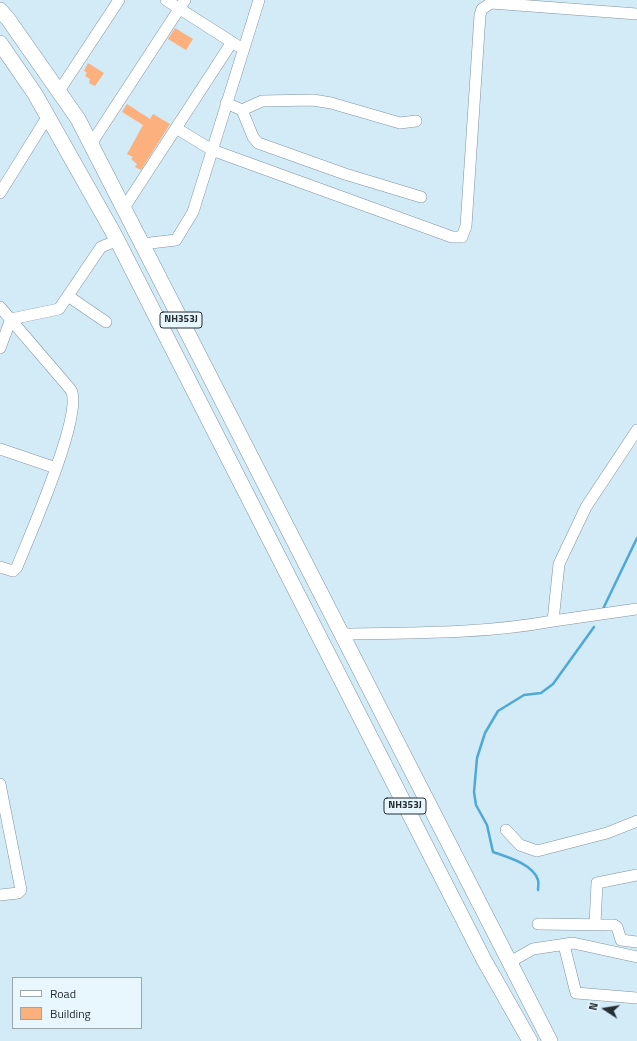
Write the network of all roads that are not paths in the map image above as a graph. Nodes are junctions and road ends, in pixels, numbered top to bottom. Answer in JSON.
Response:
{"nodes":[{"id":1,"x":119,"y":0,"type":"edge"},
{"id":2,"x":166,"y":0,"type":"edge"},
{"id":3,"x":258,"y":0,"type":"edge"},
{"id":4,"x":183,"y":4,"type":"edge"},
{"id":5,"x":0,"y":10,"type":"edge"},
{"id":6,"x":637,"y":14,"type":"edge"},
{"id":7,"x":232,"y":42,"type":"junction"},
{"id":8,"x":0,"y":43,"type":"edge"},
{"id":9,"x":242,"y":48,"type":"junction"},
{"id":10,"x":59,"y":91,"type":"junction"},
{"id":11,"x":226,"y":103,"type":"junction"},
{"id":12,"x":242,"y":110,"type":"junction"},
{"id":13,"x":48,"y":116,"type":"junction"},
{"id":14,"x":416,"y":120,"type":"dead end"},
{"id":15,"x":176,"y":128,"type":"junction"},
{"id":16,"x":91,"y":144,"type":"junction"},
{"id":17,"x":212,"y":150,"type":"junction"},
{"id":18,"x":0,"y":193,"type":"edge"},
{"id":19,"x":421,"y":197,"type":"dead end"},
{"id":20,"x":124,"y":208,"type":"junction"},
{"id":21,"x":118,"y":240,"type":"junction"},
{"id":22,"x":142,"y":244,"type":"junction"},
{"id":23,"x":68,"y":296,"type":"junction"},
{"id":24,"x":0,"y":307,"type":"edge"},
{"id":25,"x":11,"y":319,"type":"junction"},
{"id":26,"x":106,"y":322,"type":"dead end"},
{"id":27,"x":0,"y":348,"type":"edge"},
{"id":28,"x":637,"y":430,"type":"edge"},
{"id":29,"x":0,"y":449,"type":"edge"},
{"id":30,"x":56,"y":468,"type":"junction"},
{"id":31,"x":0,"y":568,"type":"edge"},
{"id":32,"x":637,"y":609,"type":"edge"},
{"id":33,"x":553,"y":621,"type":"junction"},
{"id":34,"x":342,"y":637,"type":"junction"},
{"id":35,"x":0,"y":784,"type":"edge"},
{"id":36,"x":637,"y":821,"type":"edge"},
{"id":37,"x":506,"y":830,"type":"dead end"},
{"id":38,"x":5,"y":836,"type":"edge"},
{"id":39,"x":637,"y":875,"type":"edge"},
{"id":40,"x":0,"y":895,"type":"edge"},
{"id":41,"x":538,"y":924,"type":"dead end"},
{"id":42,"x":595,"y":924,"type":"junction"},
{"id":43,"x":637,"y":942,"type":"edge"},
{"id":44,"x":564,"y":944,"type":"junction"},
{"id":45,"x":507,"y":956,"type":"junction"},
{"id":46,"x":637,"y":957,"type":"edge"},
{"id":47,"x":637,"y":998,"type":"edge"},
{"id":48,"x":530,"y":1041,"type":"edge"},
{"id":49,"x":550,"y":1041,"type":"edge"}],
"edges":[{"from":1,"to":10,"type":"street"},
{"from":2,"to":4,"type":"street"},
{"from":3,"to":9,"type":"street"},
{"from":4,"to":7,"type":"street"},
{"from":4,"to":16,"type":"street"},
{"from":5,"to":10,"type":"highway","number":"NH353J"},
{"from":6,"to":17,"type":"street"},
{"from":7,"to":9,"type":"street"},
{"from":7,"to":15,"type":"street"},
{"from":8,"to":13,"type":"highway","number":"NH353J"},
{"from":9,"to":11,"type":"street"},
{"from":10,"to":16,"type":"highway","number":"NH353J"},
{"from":11,"to":12,"type":"street"},
{"from":11,"to":17,"type":"street"},
{"from":12,"to":14,"type":"street"},
{"from":12,"to":19,"type":"street"},
{"from":13,"to":18,"type":"street"},
{"from":13,"to":21,"type":"highway","number":"NH353J"},
{"from":15,"to":17,"type":"street"},
{"from":15,"to":20,"type":"street"},
{"from":16,"to":20,"type":"highway","number":"NH353J"},
{"from":17,"to":22,"type":"street"},
{"from":20,"to":22,"type":"highway","number":"NH353J"},
{"from":21,"to":23,"type":"street"},
{"from":21,"to":48,"type":"highway","number":"NH353J"},
{"from":22,"to":34,"type":"highway","number":"NH353J"},
{"from":23,"to":25,"type":"street"},
{"from":23,"to":26,"type":"street"},
{"from":24,"to":25,"type":"street"},
{"from":25,"to":27,"type":"street"},
{"from":25,"to":30,"type":"street"},
{"from":28,"to":33,"type":"street"},
{"from":29,"to":30,"type":"street"},
{"from":30,"to":31,"type":"street"},
{"from":32,"to":33,"type":"street"},
{"from":33,"to":34,"type":"street"},
{"from":34,"to":45,"type":"highway","number":"NH353J"},
{"from":35,"to":38,"type":"street"},
{"from":36,"to":37,"type":"street"},
{"from":38,"to":40,"type":"street"},
{"from":39,"to":42,"type":"street"},
{"from":41,"to":42,"type":"street"},
{"from":42,"to":43,"type":"street"},
{"from":44,"to":45,"type":"street"},
{"from":44,"to":46,"type":"street"},
{"from":44,"to":47,"type":"street"},
{"from":45,"to":49,"type":"highway","number":"NH353J"}]}
